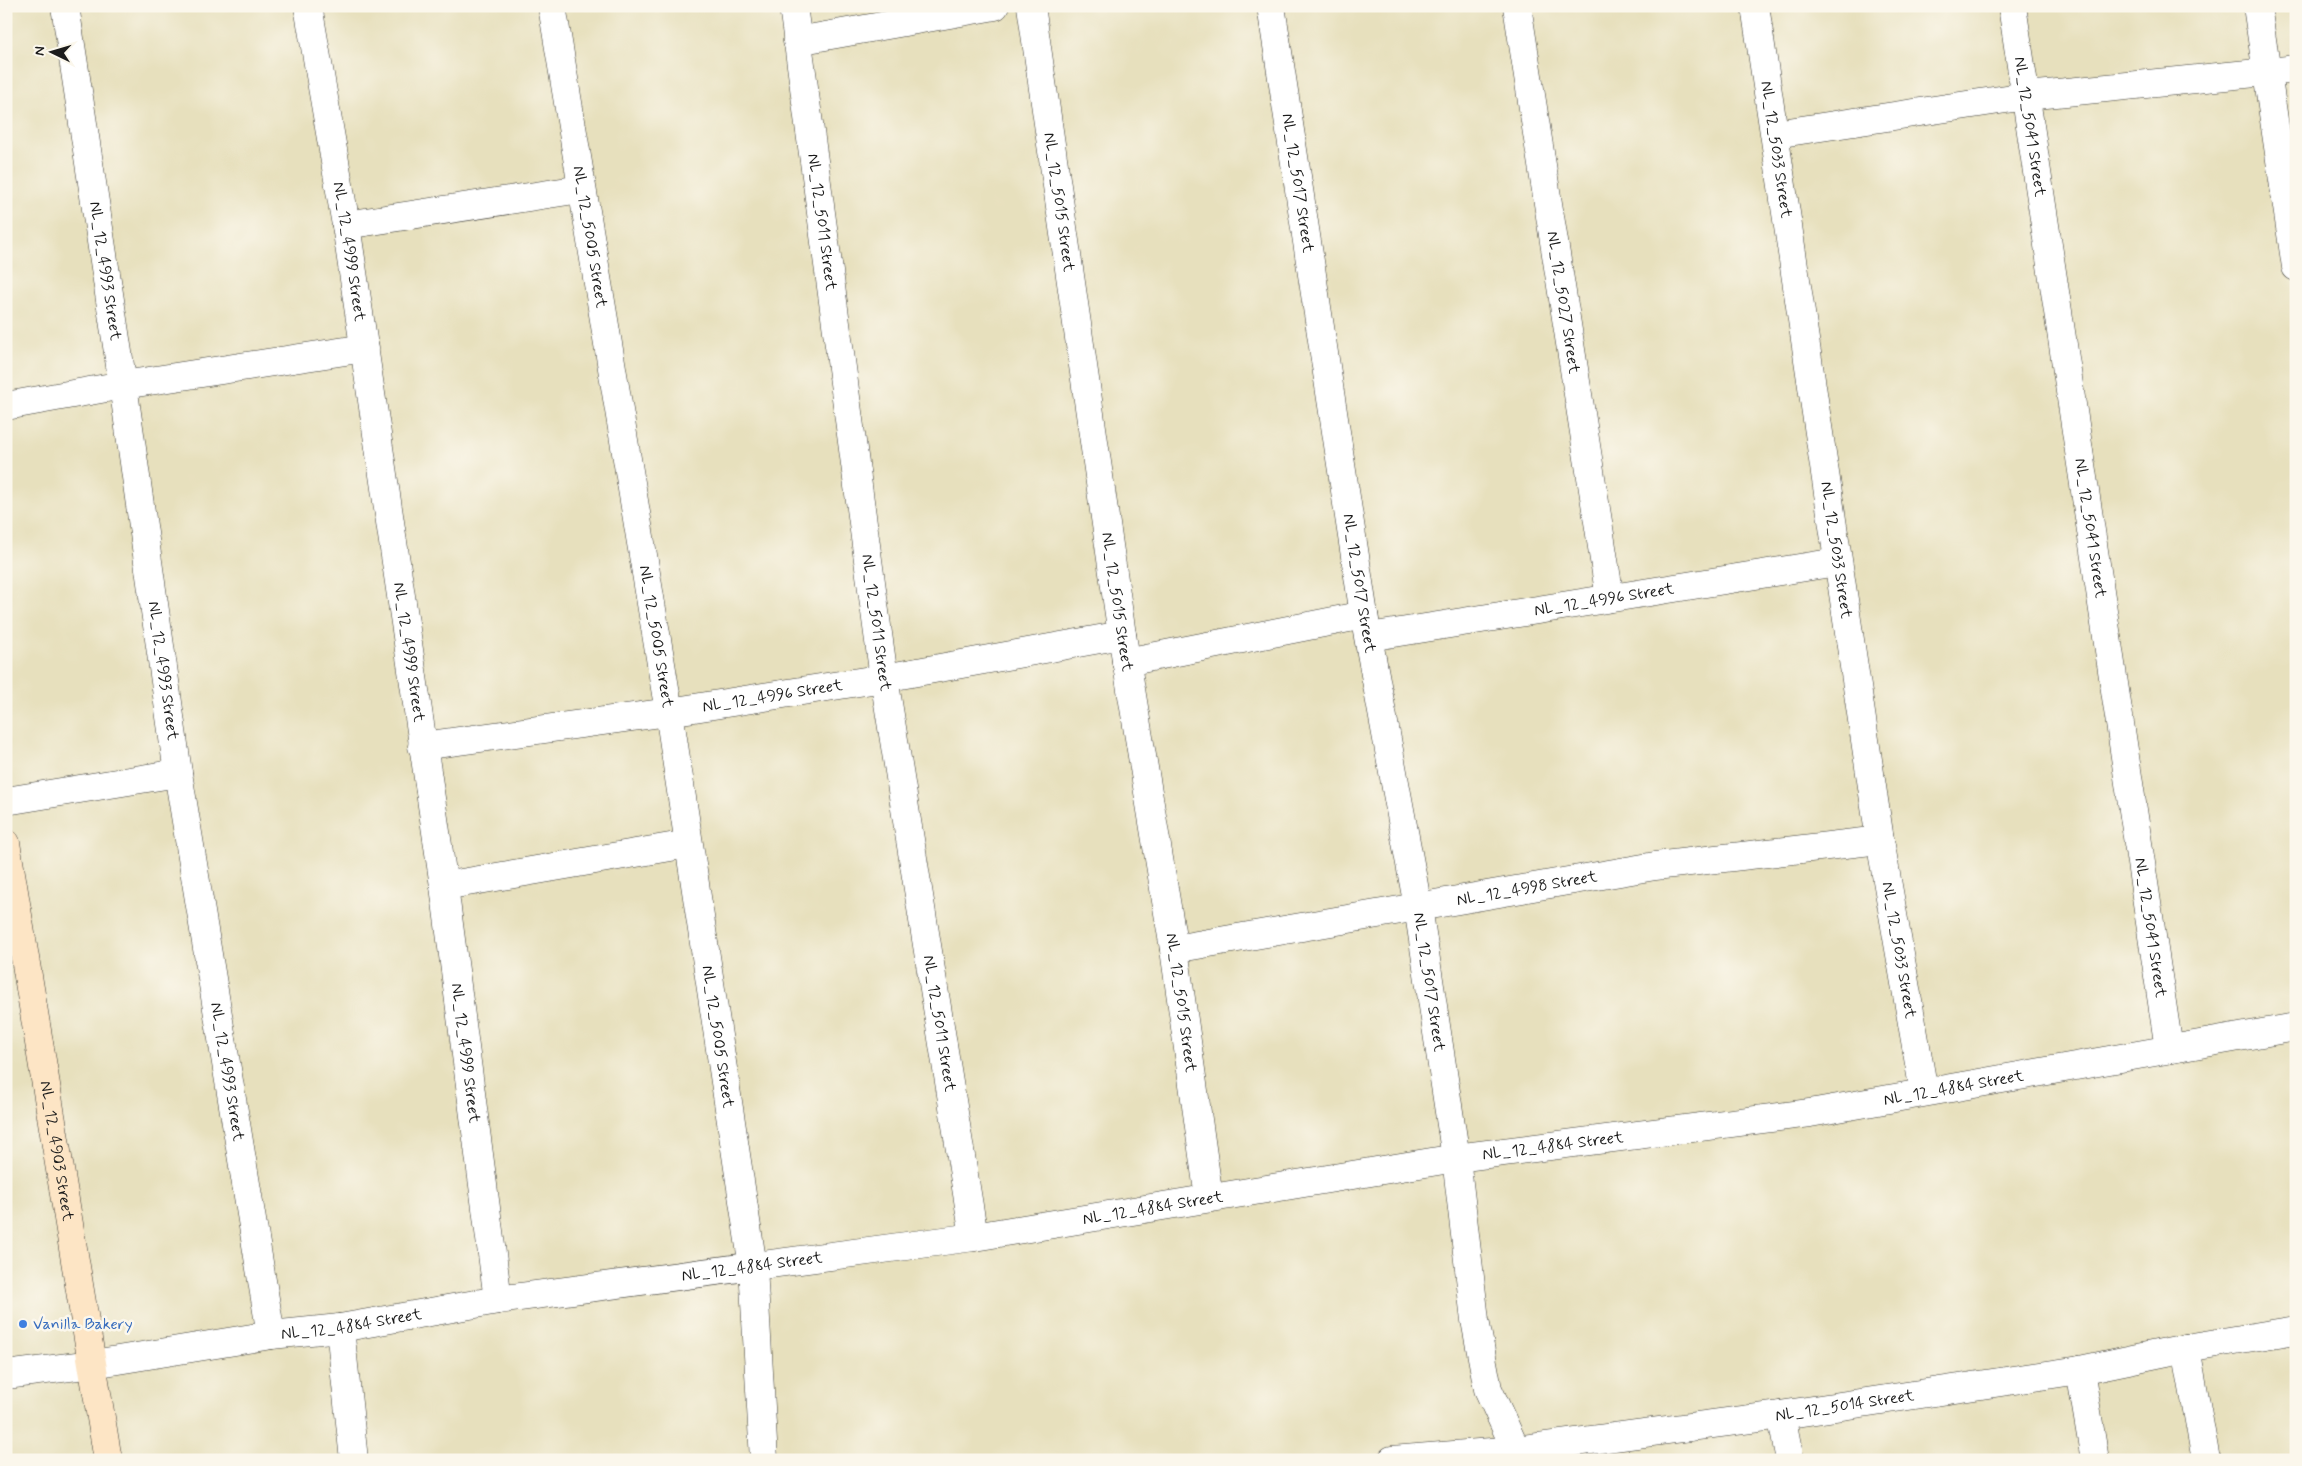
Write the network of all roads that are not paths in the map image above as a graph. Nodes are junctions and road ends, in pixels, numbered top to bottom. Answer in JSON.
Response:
{"nodes":[{"id":1,"x":65,"y":6,"type":"edge"},
{"id":2,"x":308,"y":6,"type":"edge"},
{"id":3,"x":552,"y":6,"type":"edge"},
{"id":4,"x":793,"y":6,"type":"edge"},
{"id":5,"x":995,"y":6,"type":"edge"},
{"id":6,"x":1031,"y":6,"type":"edge"},
{"id":7,"x":1271,"y":6,"type":"edge"},
{"id":8,"x":1517,"y":6,"type":"edge"},
{"id":9,"x":1754,"y":6,"type":"edge"},
{"id":10,"x":2012,"y":6,"type":"edge"},
{"id":11,"x":2257,"y":6,"type":"edge"},
{"id":12,"x":797,"y":41,"type":"junction"},
{"id":13,"x":2296,"y":68,"type":"edge"},
{"id":14,"x":2268,"y":73,"type":"junction"},
{"id":15,"x":2026,"y":96,"type":"junction"},
{"id":16,"x":1774,"y":134,"type":"junction"},
{"id":17,"x":581,"y":190,"type":"junction"},
{"id":18,"x":346,"y":225,"type":"junction"},
{"id":19,"x":2296,"y":267,"type":"edge"},
{"id":20,"x":365,"y":348,"type":"junction"},
{"id":21,"x":123,"y":385,"type":"junction"},
{"id":22,"x":6,"y":406,"type":"edge"},
{"id":23,"x":1837,"y":562,"type":"junction"},
{"id":24,"x":1610,"y":598,"type":"junction"},
{"id":25,"x":1367,"y":626,"type":"junction"},
{"id":26,"x":1122,"y":635,"type":"junction"},
{"id":27,"x":1126,"y":662,"type":"junction"},
{"id":28,"x":884,"y":678,"type":"junction"},
{"id":29,"x":669,"y":712,"type":"junction"},
{"id":30,"x":422,"y":746,"type":"junction"},
{"id":31,"x":178,"y":773,"type":"junction"},
{"id":32,"x":6,"y":801,"type":"edge"},
{"id":33,"x":1880,"y":840,"type":"junction"},
{"id":34,"x":6,"y":843,"type":"edge"},
{"id":35,"x":688,"y":844,"type":"junction"},
{"id":36,"x":444,"y":886,"type":"junction"},
{"id":37,"x":1418,"y":907,"type":"junction"},
{"id":38,"x":1174,"y":949,"type":"junction"},
{"id":39,"x":2296,"y":1027,"type":"edge"},
{"id":40,"x":2169,"y":1049,"type":"junction"},
{"id":41,"x":1924,"y":1092,"type":"junction"},
{"id":42,"x":1456,"y":1158,"type":"junction"},
{"id":43,"x":1209,"y":1198,"type":"junction"},
{"id":44,"x":974,"y":1237,"type":"junction"},
{"id":45,"x":753,"y":1267,"type":"junction"},
{"id":46,"x":498,"y":1300,"type":"junction"},
{"id":47,"x":340,"y":1328,"type":"junction"},
{"id":48,"x":2296,"y":1330,"type":"edge"},
{"id":49,"x":272,"y":1335,"type":"junction"},
{"id":50,"x":2186,"y":1348,"type":"junction"},
{"id":51,"x":93,"y":1364,"type":"junction"},
{"id":52,"x":2080,"y":1370,"type":"junction"},
{"id":53,"x":6,"y":1375,"type":"edge"},
{"id":54,"x":1782,"y":1415,"type":"junction"},
{"id":55,"x":1517,"y":1455,"type":"edge"},
{"id":56,"x":108,"y":1460,"type":"edge"},
{"id":57,"x":354,"y":1460,"type":"edge"},
{"id":58,"x":764,"y":1460,"type":"edge"},
{"id":59,"x":1392,"y":1460,"type":"edge"},
{"id":60,"x":1790,"y":1460,"type":"edge"},
{"id":61,"x":2095,"y":1460,"type":"edge"},
{"id":62,"x":2206,"y":1460,"type":"edge"}],
"edges":[{"from":1,"to":21,"type":"street","name":"NL_12_4993 Street"},
{"from":2,"to":18,"type":"street","name":"NL_12_4999 Street"},
{"from":3,"to":17,"type":"street","name":"NL_12_5005 Street"},
{"from":4,"to":12,"type":"street","name":"NL_12_5011 Street"},
{"from":5,"to":12,"type":"street"},
{"from":6,"to":26,"type":"street","name":"NL_12_5015 Street"},
{"from":7,"to":25,"type":"street","name":"NL_12_5017 Street"},
{"from":8,"to":24,"type":"street","name":"NL_12_5027 Street"},
{"from":9,"to":16,"type":"street","name":"NL_12_5033 Street"},
{"from":10,"to":15,"type":"street","name":"NL_12_5041 Street"},
{"from":11,"to":14,"type":"street"},
{"from":12,"to":28,"type":"street","name":"NL_12_5011 Street"},
{"from":13,"to":14,"type":"street"},
{"from":14,"to":15,"type":"street"},
{"from":14,"to":19,"type":"street"},
{"from":15,"to":16,"type":"street"},
{"from":15,"to":40,"type":"street","name":"NL_12_5041 Street"},
{"from":16,"to":23,"type":"street","name":"NL_12_5033 Street"},
{"from":17,"to":18,"type":"street"},
{"from":17,"to":29,"type":"street","name":"NL_12_5005 Street"},
{"from":18,"to":20,"type":"street","name":"NL_12_4999 Street"},
{"from":20,"to":21,"type":"street"},
{"from":20,"to":30,"type":"street","name":"NL_12_4999 Street"},
{"from":21,"to":22,"type":"street"},
{"from":21,"to":31,"type":"street","name":"NL_12_4993 Street"},
{"from":23,"to":24,"type":"street","name":"NL_12_4996 Street"},
{"from":23,"to":33,"type":"street","name":"NL_12_5033 Street"},
{"from":24,"to":25,"type":"street","name":"NL_12_4996 Street"},
{"from":25,"to":27,"type":"street","name":"NL_12_4996 Street"},
{"from":25,"to":37,"type":"street","name":"NL_12_5017 Street"},
{"from":26,"to":27,"type":"street","name":"NL_12_5015 Street"},
{"from":26,"to":28,"type":"street","name":"NL_12_4996 Street"},
{"from":27,"to":38,"type":"street","name":"NL_12_5015 Street"},
{"from":28,"to":29,"type":"street","name":"NL_12_4996 Street"},
{"from":28,"to":44,"type":"street","name":"NL_12_5011 Street"},
{"from":29,"to":30,"type":"street","name":"NL_12_4996 Street"},
{"from":29,"to":35,"type":"street","name":"NL_12_5005 Street"},
{"from":30,"to":36,"type":"street","name":"NL_12_4999 Street"},
{"from":31,"to":32,"type":"street"},
{"from":31,"to":49,"type":"street","name":"NL_12_4993 Street"},
{"from":33,"to":37,"type":"street","name":"NL_12_4998 Street"},
{"from":33,"to":41,"type":"street","name":"NL_12_5033 Street"},
{"from":34,"to":51,"type":"street","name":"NL_12_4903 Street"},
{"from":35,"to":36,"type":"street"},
{"from":35,"to":45,"type":"street","name":"NL_12_5005 Street"},
{"from":36,"to":46,"type":"street","name":"NL_12_4999 Street"},
{"from":37,"to":38,"type":"street","name":"NL_12_4998 Street"},
{"from":37,"to":42,"type":"street","name":"NL_12_5017 Street"},
{"from":38,"to":43,"type":"street","name":"NL_12_5015 Street"},
{"from":39,"to":40,"type":"street","name":"NL_12_4884 Street"},
{"from":40,"to":41,"type":"street","name":"NL_12_4884 Street"},
{"from":41,"to":42,"type":"street","name":"NL_12_4884 Street"},
{"from":42,"to":43,"type":"street","name":"NL_12_4884 Street"},
{"from":42,"to":55,"type":"street","name":"NL_12_5017 Street"},
{"from":43,"to":44,"type":"street","name":"NL_12_4884 Street"},
{"from":44,"to":45,"type":"street","name":"NL_12_4884 Street"},
{"from":45,"to":46,"type":"street","name":"NL_12_4884 Street"},
{"from":45,"to":58,"type":"street","name":"NL_12_5005 Street"},
{"from":46,"to":47,"type":"street","name":"NL_12_4884 Street"},
{"from":47,"to":49,"type":"street","name":"NL_12_4884 Street"},
{"from":47,"to":57,"type":"street"},
{"from":48,"to":50,"type":"street","name":"NL_12_5014 Street"},
{"from":49,"to":51,"type":"street","name":"NL_12_4884 Street"},
{"from":50,"to":52,"type":"street","name":"NL_12_5014 Street"},
{"from":50,"to":62,"type":"street"},
{"from":51,"to":53,"type":"street","name":"NL_12_4884 Street"},
{"from":51,"to":56,"type":"street","name":"NL_12_4903 Street"},
{"from":52,"to":54,"type":"street","name":"NL_12_5014 Street"},
{"from":52,"to":61,"type":"street"},
{"from":54,"to":55,"type":"street","name":"NL_12_5014 Street"},
{"from":54,"to":60,"type":"street"},
{"from":55,"to":59,"type":"street","name":"NL_12_5014 Street"}]}
